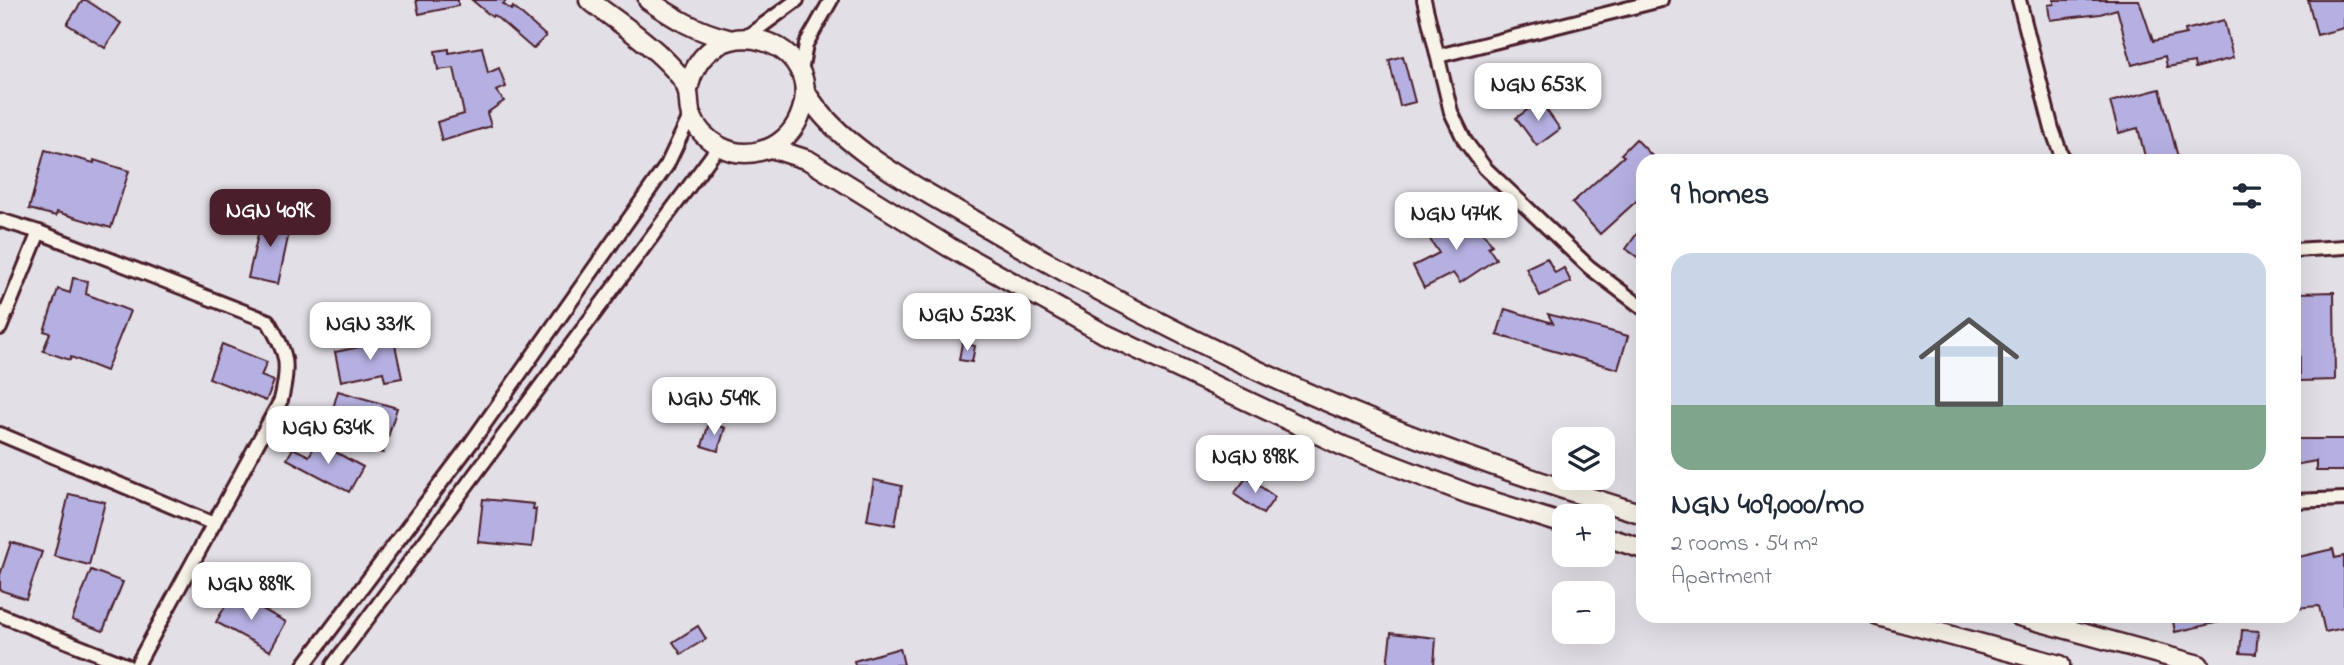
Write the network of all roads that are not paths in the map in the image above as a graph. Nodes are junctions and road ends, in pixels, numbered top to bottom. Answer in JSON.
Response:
{"nodes":[{"id":1,"x":589,"y":0,"type":"edge"},
{"id":2,"x":648,"y":0,"type":"edge"},
{"id":3,"x":797,"y":0,"type":"edge"},
{"id":4,"x":831,"y":0,"type":"edge"},
{"id":5,"x":1424,"y":0,"type":"edge"},
{"id":6,"x":1661,"y":0,"type":"edge"},
{"id":7,"x":2019,"y":0,"type":"edge"},
{"id":8,"x":748,"y":36,"type":"junction"},
{"id":9,"x":728,"y":39,"type":"junction"},
{"id":10,"x":1438,"y":56,"type":"junction"},
{"id":11,"x":801,"y":72,"type":"junction"},
{"id":12,"x":688,"y":90,"type":"junction"},
{"id":13,"x":805,"y":92,"type":"junction"},
{"id":14,"x":691,"y":114,"type":"junction"},
{"id":15,"x":719,"y":146,"type":"junction"},
{"id":16,"x":771,"y":148,"type":"junction"},
{"id":17,"x":2061,"y":154,"type":"edge"},
{"id":18,"x":0,"y":220,"type":"edge"},
{"id":19,"x":39,"y":232,"type":"junction"},
{"id":20,"x":2344,"y":247,"type":"edge"},
{"id":21,"x":2301,"y":250,"type":"edge"},
{"id":22,"x":1636,"y":303,"type":"edge"},
{"id":23,"x":0,"y":328,"type":"edge"},
{"id":24,"x":0,"y":434,"type":"edge"},
{"id":25,"x":2344,"y":499,"type":"edge"},
{"id":26,"x":2301,"y":501,"type":"edge"},
{"id":27,"x":1636,"y":512,"type":"edge"},
{"id":28,"x":1552,"y":520,"type":"edge"},
{"id":29,"x":214,"y":524,"type":"junction"},
{"id":30,"x":1615,"y":540,"type":"edge"},
{"id":31,"x":1636,"y":547,"type":"edge"},
{"id":32,"x":0,"y":615,"type":"edge"},
{"id":33,"x":1904,"y":623,"type":"edge"},
{"id":34,"x":2045,"y":623,"type":"edge"},
{"id":35,"x":126,"y":665,"type":"edge"},
{"id":36,"x":137,"y":665,"type":"edge"},
{"id":37,"x":304,"y":665,"type":"edge"},
{"id":38,"x":333,"y":665,"type":"edge"},
{"id":39,"x":2060,"y":665,"type":"edge"},
{"id":40,"x":2199,"y":665,"type":"edge"}],
"edges":[{"from":1,"to":12,"type":"main road"},
{"from":2,"to":9,"type":"main road"},
{"from":3,"to":8,"type":"street"},
{"from":4,"to":11,"type":"street"},
{"from":5,"to":10,"type":"street"},
{"from":6,"to":10,"type":"street"},
{"from":7,"to":17,"type":"street"},
{"from":8,"to":9,"type":"main road"},
{"from":8,"to":11,"type":"main road"},
{"from":9,"to":12,"type":"main road"},
{"from":10,"to":22,"type":"street"},
{"from":11,"to":13,"type":"main road"},
{"from":12,"to":14,"type":"main road"},
{"from":13,"to":16,"type":"main road"},
{"from":13,"to":27,"type":"main road"},
{"from":14,"to":15,"type":"main road"},
{"from":14,"to":37,"type":"street"},
{"from":15,"to":16,"type":"main road"},
{"from":15,"to":38,"type":"street"},
{"from":16,"to":28,"type":"main road"},
{"from":18,"to":19,"type":"street"},
{"from":19,"to":23,"type":"street"},
{"from":19,"to":29,"type":"street"},
{"from":20,"to":21,"type":"street"},
{"from":24,"to":29,"type":"street"},
{"from":25,"to":26,"type":"street"},
{"from":29,"to":36,"type":"street"},
{"from":30,"to":31,"type":"main road"},
{"from":32,"to":35,"type":"street"},
{"from":33,"to":39,"type":"main road"},
{"from":34,"to":40,"type":"main road"}]}
